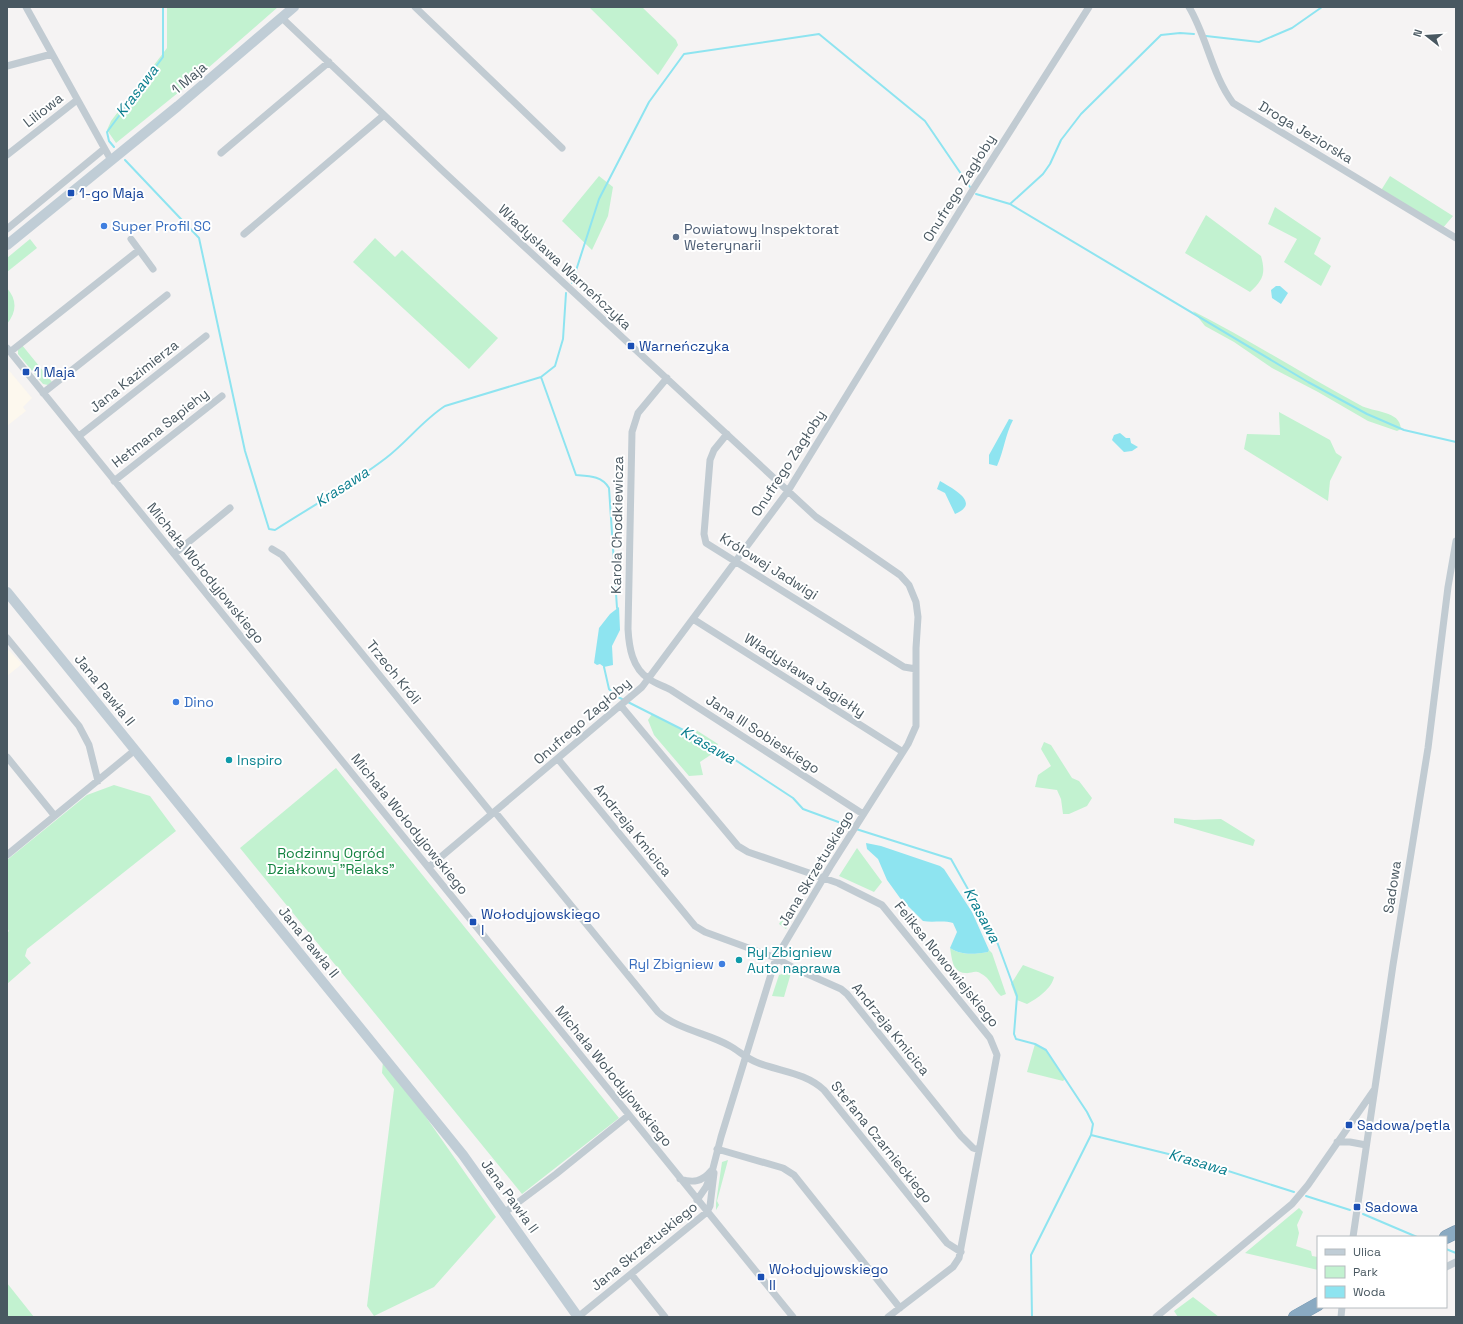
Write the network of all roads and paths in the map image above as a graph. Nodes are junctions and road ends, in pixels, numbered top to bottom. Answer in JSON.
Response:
{"nodes":[{"id":1,"x":26,"y":7,"type":"edge"},
{"id":2,"x":294,"y":7,"type":"edge"},
{"id":3,"x":415,"y":7,"type":"edge"},
{"id":4,"x":1089,"y":7,"type":"edge"},
{"id":5,"x":1189,"y":7,"type":"edge"},
{"id":6,"x":282,"y":18,"type":"junction"},
{"id":7,"x":52,"y":54,"type":"junction"},
{"id":8,"x":328,"y":62,"type":"junction"},
{"id":9,"x":7,"y":66,"type":"edge"},
{"id":10,"x":77,"y":100,"type":"junction"},
{"id":11,"x":384,"y":115,"type":"junction"},
{"id":12,"x":562,"y":148,"type":"dead end"},
{"id":13,"x":104,"y":149,"type":"junction"},
{"id":14,"x":221,"y":153,"type":"dead end"},
{"id":15,"x":7,"y":155,"type":"edge"},
{"id":16,"x":111,"y":160,"type":"junction"},
{"id":17,"x":7,"y":229,"type":"edge"},
{"id":18,"x":244,"y":234,"type":"dead end"},
{"id":19,"x":1456,"y":238,"type":"edge"},
{"id":20,"x":131,"y":239,"type":"dead end"},
{"id":21,"x":7,"y":245,"type":"edge"},
{"id":22,"x":138,"y":250,"type":"junction"},
{"id":23,"x":153,"y":269,"type":"dead end"},
{"id":24,"x":167,"y":295,"type":"dead end"},
{"id":25,"x":206,"y":336,"type":"dead end"},
{"id":26,"x":8,"y":350,"type":"edge"},
{"id":27,"x":667,"y":378,"type":"junction"},
{"id":28,"x":43,"y":393,"type":"junction"},
{"id":29,"x":222,"y":396,"type":"dead end"},
{"id":30,"x":727,"y":434,"type":"junction"},
{"id":31,"x":79,"y":436,"type":"junction"},
{"id":32,"x":114,"y":481,"type":"junction"},
{"id":33,"x":788,"y":491,"type":"junction"},
{"id":34,"x":230,"y":508,"type":"dead end"},
{"id":35,"x":1456,"y":541,"type":"edge"},
{"id":36,"x":272,"y":549,"type":"dead end"},
{"id":37,"x":174,"y":554,"type":"junction"},
{"id":38,"x":736,"y":561,"type":"junction"},
{"id":39,"x":1453,"y":571,"type":"edge"},
{"id":40,"x":7,"y":592,"type":"edge"},
{"id":41,"x":693,"y":619,"type":"junction"},
{"id":42,"x":7,"y":638,"type":"edge"},
{"id":43,"x":916,"y":669,"type":"junction"},
{"id":44,"x":648,"y":678,"type":"junction"},
{"id":45,"x":625,"y":703,"type":"junction"},
{"id":46,"x":135,"y":750,"type":"junction"},
{"id":47,"x":903,"y":752,"type":"junction"},
{"id":48,"x":7,"y":757,"type":"edge"},
{"id":49,"x":558,"y":759,"type":"junction"},
{"id":50,"x":98,"y":781,"type":"junction"},
{"id":51,"x":494,"y":813,"type":"junction"},
{"id":52,"x":863,"y":814,"type":"junction"},
{"id":53,"x":54,"y":815,"type":"junction"},
{"id":54,"x":7,"y":855,"type":"edge"},
{"id":55,"x":429,"y":867,"type":"junction"},
{"id":56,"x":823,"y":878,"type":"junction"},
{"id":57,"x":776,"y":958,"type":"junction"},
{"id":58,"x":746,"y":1057,"type":"junction"},
{"id":59,"x":1375,"y":1087,"type":"junction"},
{"id":60,"x":629,"y":1115,"type":"junction"},
{"id":61,"x":1337,"y":1142,"type":"junction"},
{"id":62,"x":1366,"y":1146,"type":"junction"},
{"id":63,"x":717,"y":1149,"type":"junction"},
{"id":64,"x":979,"y":1150,"type":"junction"},
{"id":65,"x":714,"y":1164,"type":"junction"},
{"id":66,"x":680,"y":1179,"type":"junction"},
{"id":67,"x":697,"y":1200,"type":"junction"},
{"id":68,"x":505,"y":1212,"type":"junction"},
{"id":69,"x":707,"y":1212,"type":"junction"},
{"id":70,"x":1456,"y":1232,"type":"edge"},
{"id":71,"x":1353,"y":1236,"type":"edge"},
{"id":72,"x":1447,"y":1236,"type":"edge"},
{"id":73,"x":961,"y":1252,"type":"junction"},
{"id":74,"x":1456,"y":1262,"type":"edge"},
{"id":75,"x":1447,"y":1266,"type":"edge"},
{"id":76,"x":632,"y":1274,"type":"junction"},
{"id":77,"x":1317,"y":1305,"type":"edge"},
{"id":78,"x":900,"y":1308,"type":"junction"},
{"id":79,"x":578,"y":1317,"type":"edge"},
{"id":80,"x":666,"y":1317,"type":"edge"},
{"id":81,"x":793,"y":1317,"type":"edge"},
{"id":82,"x":888,"y":1317,"type":"edge"},
{"id":83,"x":1156,"y":1317,"type":"edge"},
{"id":84,"x":1295,"y":1317,"type":"edge"}],
"edges":[{"from":1,"to":7,"type":"street"},
{"from":2,"to":6,"type":"main road","name":"1 Maja"},
{"from":3,"to":12,"type":"street"},
{"from":4,"to":33,"type":"street","name":"Onufrego Zagłoby"},
{"from":5,"to":19,"type":"street","name":"Droga Jeziorska"},
{"from":6,"to":8,"type":"street","name":"Władysława Warneńczyka"},
{"from":6,"to":16,"type":"main road","name":"1 Maja"},
{"from":7,"to":9,"type":"street"},
{"from":7,"to":10,"type":"street"},
{"from":8,"to":11,"type":"street","name":"Władysława Warneńczyka"},
{"from":8,"to":14,"type":"street"},
{"from":10,"to":13,"type":"street"},
{"from":10,"to":15,"type":"street","name":"Liliowa"},
{"from":11,"to":18,"type":"street"},
{"from":11,"to":27,"type":"street","name":"Władysława Warneńczyka"},
{"from":13,"to":16,"type":"street"},
{"from":13,"to":17,"type":"street"},
{"from":16,"to":21,"type":"main road","name":"1 Maja"},
{"from":20,"to":22,"type":"street"},
{"from":22,"to":23,"type":"street"},
{"from":22,"to":26,"type":"street"},
{"from":24,"to":28,"type":"street"},
{"from":25,"to":31,"type":"street","name":"Jana Kazimierza"},
{"from":26,"to":28,"type":"street","name":"Michała Wołodyjowskiego"},
{"from":27,"to":30,"type":"street","name":"Władysława Warneńczyka"},
{"from":27,"to":44,"type":"street","name":"Karola Chodkiewicza"},
{"from":28,"to":31,"type":"street","name":"Michała Wołodyjowskiego"},
{"from":29,"to":32,"type":"street","name":"Hetmana Sapiehy"},
{"from":30,"to":33,"type":"street","name":"Władysława Warneńczyka"},
{"from":30,"to":38,"type":"street","name":"Królowej Jadwigi"},
{"from":31,"to":32,"type":"street","name":"Michała Wołodyjowskiego"},
{"from":32,"to":37,"type":"street","name":"Michała Wołodyjowskiego"},
{"from":33,"to":38,"type":"street","name":"Onufrego Zagłoby"},
{"from":33,"to":43,"type":"street","name":"Władysława Warneńczyka"},
{"from":34,"to":37,"type":"street"},
{"from":35,"to":39,"type":"street","name":"Sadowa"},
{"from":36,"to":51,"type":"street","name":"Trzech Króli"},
{"from":37,"to":55,"type":"street","name":"Michała Wołodyjowskiego"},
{"from":38,"to":41,"type":"street","name":"Onufrego Zagłoby"},
{"from":38,"to":43,"type":"street","name":"Królowej Jadwigi"},
{"from":39,"to":59,"type":"street","name":"Sadowa"},
{"from":40,"to":46,"type":"main road","name":"Jana Pawła II"},
{"from":41,"to":44,"type":"street","name":"Onufrego Zagłoby"},
{"from":41,"to":47,"type":"street","name":"Władysława Jagiełły"},
{"from":42,"to":50,"type":"street"},
{"from":43,"to":47,"type":"street","name":"Władysława Warneńczyka"},
{"from":44,"to":45,"type":"street","name":"Onufrego Zagłoby"},
{"from":44,"to":52,"type":"street","name":"Jana III Sobieskiego"},
{"from":45,"to":49,"type":"street","name":"Onufrego Zagłoby"},
{"from":45,"to":56,"type":"street","name":"Feliksa Nowowiejskiego"},
{"from":46,"to":50,"type":"street"},
{"from":46,"to":68,"type":"main road","name":"Jana Pawła II"},
{"from":47,"to":52,"type":"street","name":"Jana Skrzetuskiego"},
{"from":48,"to":53,"type":"street"},
{"from":49,"to":51,"type":"street","name":"Onufrego Zagłoby"},
{"from":49,"to":57,"type":"street","name":"Andrzeja Kmicica"},
{"from":50,"to":53,"type":"street"},
{"from":51,"to":55,"type":"street","name":"Onufrego Zagłoby"},
{"from":51,"to":58,"type":"street","name":"Stefana Czarnieckiego"},
{"from":52,"to":56,"type":"street","name":"Jana Skrzetuskiego"},
{"from":53,"to":54,"type":"street"},
{"from":55,"to":60,"type":"street","name":"Michała Wołodyjowskiego"},
{"from":56,"to":57,"type":"street","name":"Jana Skrzetuskiego"},
{"from":56,"to":64,"type":"street","name":"Feliksa Nowowiejskiego"},
{"from":57,"to":58,"type":"street","name":"Jana Skrzetuskiego"},
{"from":57,"to":64,"type":"street","name":"Andrzeja Kmicica"},
{"from":58,"to":63,"type":"street","name":"Jana Skrzetuskiego"},
{"from":58,"to":73,"type":"street","name":"Stefana Czarnieckiego"},
{"from":59,"to":61,"type":"street","name":"Sadowa"},
{"from":59,"to":62,"type":"street"},
{"from":60,"to":66,"type":"street","name":"Michała Wołodyjowskiego"},
{"from":60,"to":68,"type":"street"},
{"from":61,"to":62,"type":"street"},
{"from":61,"to":83,"type":"street","name":"Sadowa"},
{"from":62,"to":71,"type":"street"},
{"from":63,"to":65,"type":"street","name":"Jana Skrzetuskiego"},
{"from":63,"to":78,"type":"street"},
{"from":64,"to":73,"type":"street","name":"Feliksa Nowowiejskiego"},
{"from":65,"to":66,"type":"street","name":"Jana Skrzetuskiego"},
{"from":65,"to":67,"type":"street","name":"Jana Skrzetuskiego"},
{"from":65,"to":69,"type":"street","name":"Jana Skrzetuskiego"},
{"from":66,"to":67,"type":"street","name":"Michała Wołodyjowskiego"},
{"from":67,"to":69,"type":"street","name":"Michała Wołodyjowskiego"},
{"from":68,"to":79,"type":"main road","name":"Jana Pawła II"},
{"from":69,"to":76,"type":"street","name":"Jana Skrzetuskiego"},
{"from":69,"to":81,"type":"street","name":"Michała Wołodyjowskiego"},
{"from":70,"to":72,"type":"highway"},
{"from":73,"to":78,"type":"street","name":"Feliksa Nowowiejskiego"},
{"from":74,"to":75,"type":"street"},
{"from":76,"to":79,"type":"street","name":"Jana Skrzetuskiego"},
{"from":76,"to":80,"type":"street"},
{"from":77,"to":84,"type":"highway"},
{"from":78,"to":82,"type":"street","name":"Feliksa Nowowiejskiego"}]}
